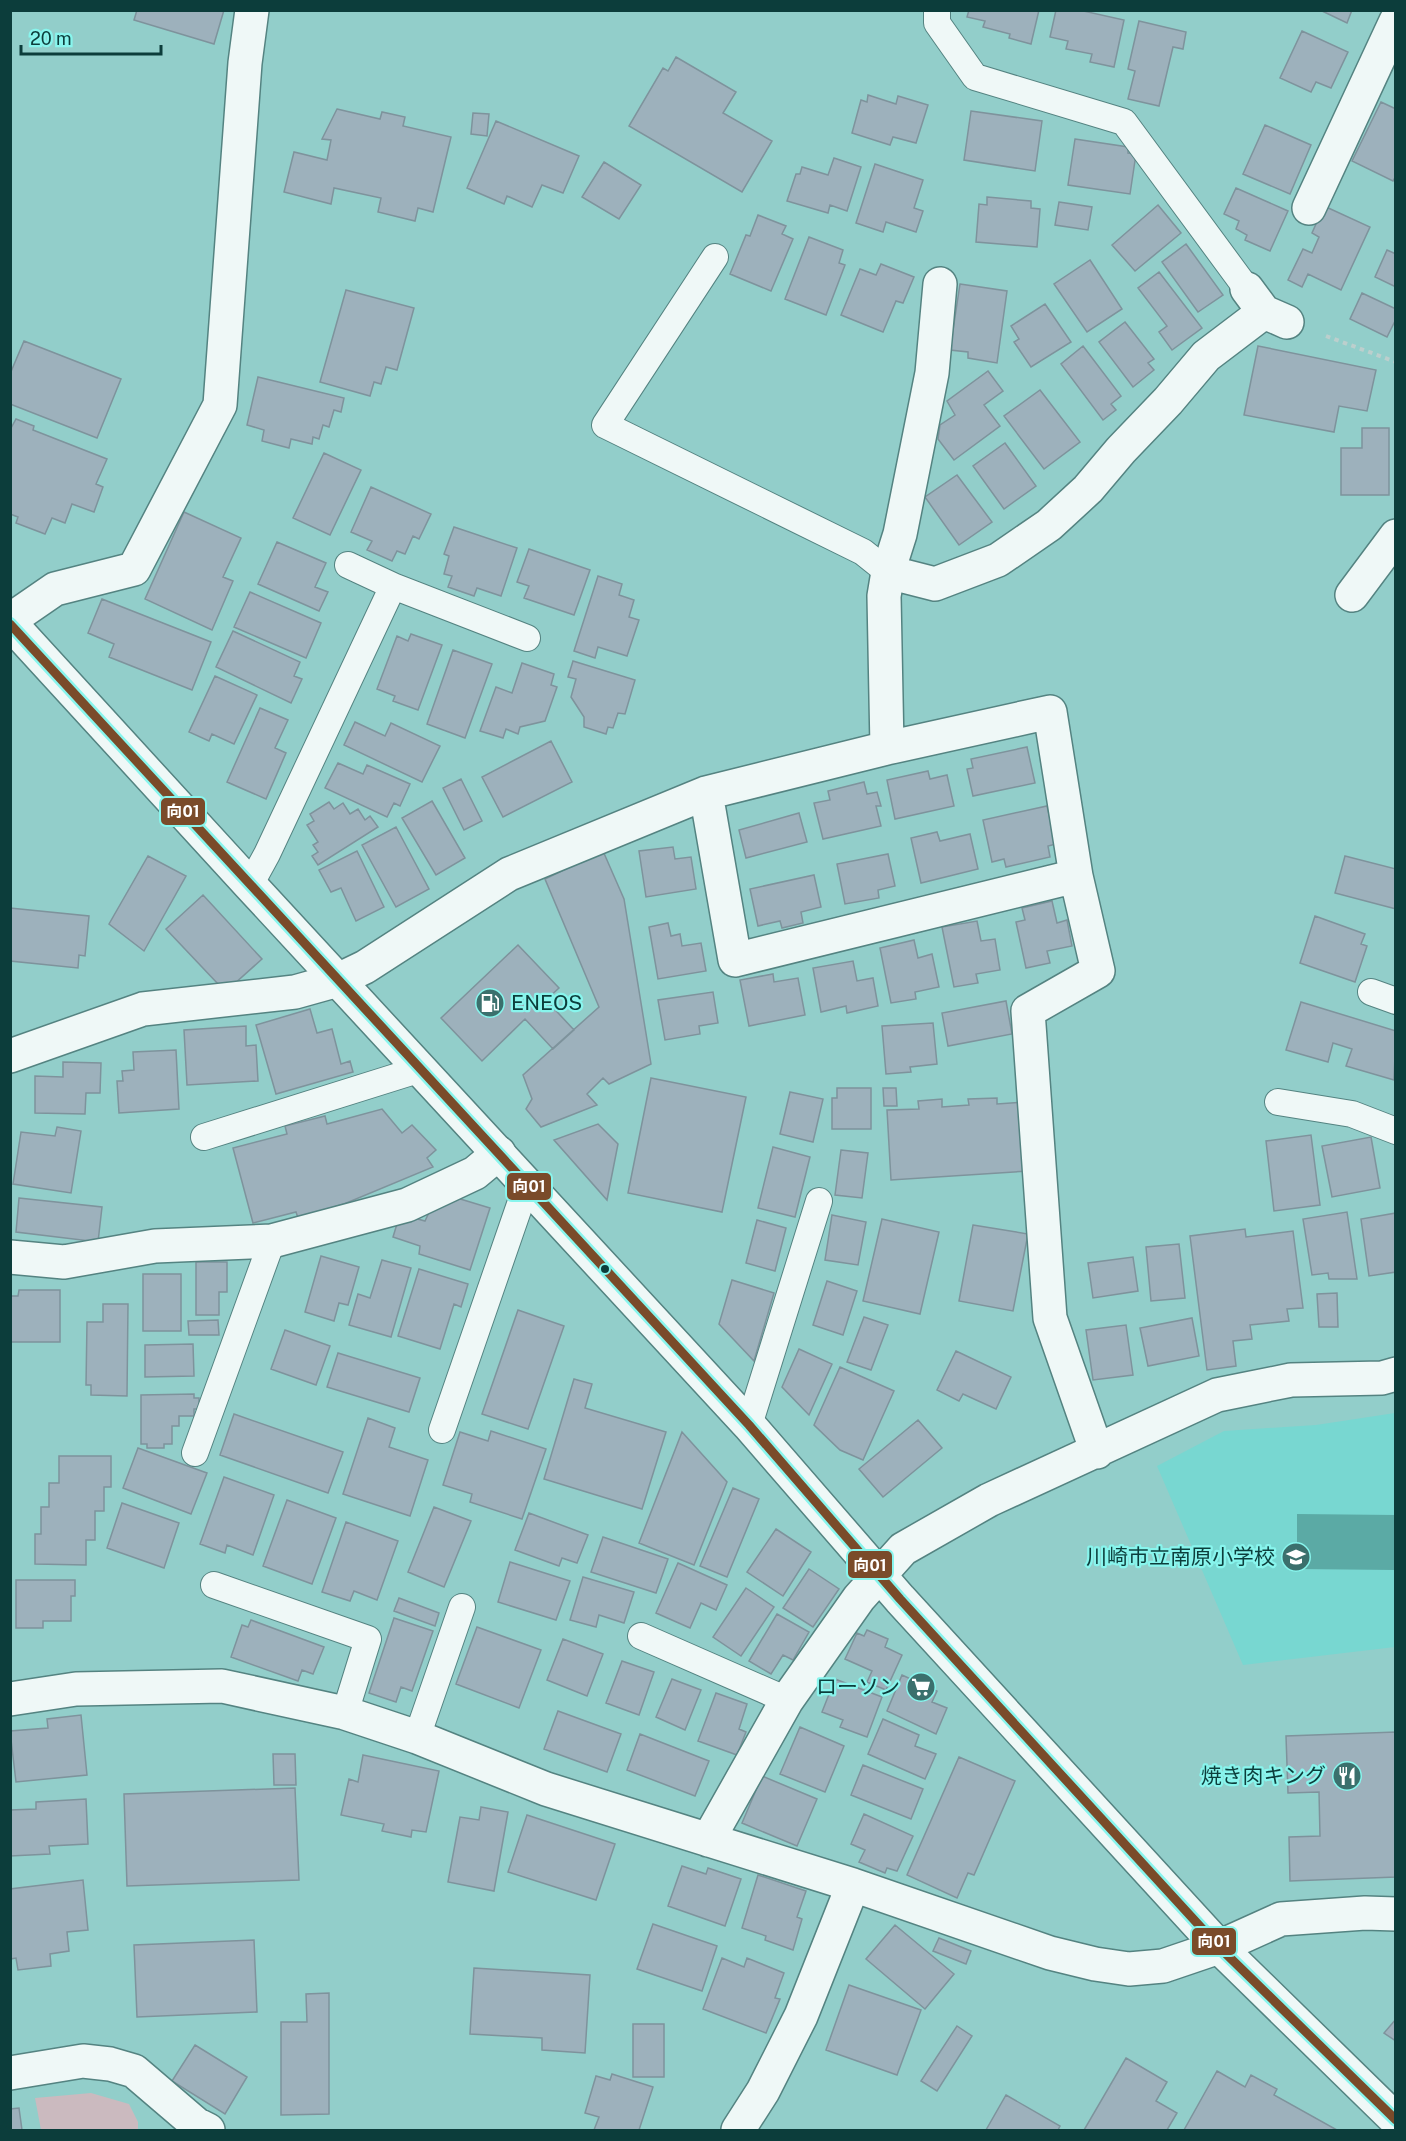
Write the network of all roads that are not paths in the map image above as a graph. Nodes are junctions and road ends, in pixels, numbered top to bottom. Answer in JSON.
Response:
{"nodes":[{"id":1,"x":252,"y":10,"type":"edge"},
{"id":2,"x":937,"y":10,"type":"edge"},
{"id":3,"x":1395,"y":21,"type":"edge"},
{"id":4,"x":1309,"y":208,"type":"dead end"},
{"id":5,"x":715,"y":257,"type":"dead end"},
{"id":6,"x":940,"y":284,"type":"dead end"},
{"id":7,"x":1266,"y":308,"type":"joint"},
{"id":8,"x":1395,"y":536,"type":"edge"},
{"id":9,"x":348,"y":565,"type":"dead end"},
{"id":10,"x":888,"y":572,"type":"junction"},
{"id":11,"x":393,"y":586,"type":"junction"},
{"id":12,"x":1352,"y":595,"type":"dead end"},
{"id":13,"x":10,"y":622,"type":"edge"},
{"id":14,"x":527,"y":638,"type":"dead end"},
{"id":15,"x":887,"y":748,"type":"junction"},
{"id":16,"x":706,"y":793,"type":"junction"},
{"id":17,"x":1076,"y":876,"type":"junction"},
{"id":18,"x":250,"y":885,"type":"junction"},
{"id":19,"x":338,"y":980,"type":"junction"},
{"id":20,"x":1371,"y":992,"type":"dead end"},
{"id":21,"x":1395,"y":1001,"type":"edge"},
{"id":22,"x":10,"y":1056,"type":"edge"},
{"id":23,"x":421,"y":1069,"type":"junction"},
{"id":24,"x":1278,"y":1102,"type":"dead end"},
{"id":25,"x":1395,"y":1131,"type":"edge"},
{"id":26,"x":204,"y":1137,"type":"dead end"},
{"id":27,"x":499,"y":1154,"type":"junction"},
{"id":28,"x":527,"y":1184,"type":"junction"},
{"id":29,"x":819,"y":1202,"type":"dead end"},
{"id":30,"x":272,"y":1241,"type":"junction"},
{"id":31,"x":10,"y":1257,"type":"edge"},
{"id":32,"x":1395,"y":1374,"type":"edge"},
{"id":33,"x":749,"y":1425,"type":"junction"},
{"id":34,"x":442,"y":1430,"type":"dead end"},
{"id":35,"x":1097,"y":1452,"type":"junction"},
{"id":36,"x":195,"y":1453,"type":"dead end"},
{"id":37,"x":878,"y":1575,"type":"junction"},
{"id":38,"x":214,"y":1585,"type":"dead end"},
{"id":39,"x":462,"y":1607,"type":"dead end"},
{"id":40,"x":641,"y":1636,"type":"dead end"},
{"id":41,"x":10,"y":1699,"type":"edge"},
{"id":42,"x":787,"y":1700,"type":"junction"},
{"id":43,"x":345,"y":1713,"type":"junction"},
{"id":44,"x":417,"y":1737,"type":"junction"},
{"id":45,"x":708,"y":1840,"type":"junction"},
{"id":46,"x":853,"y":1885,"type":"junction"},
{"id":47,"x":1395,"y":1914,"type":"edge"},
{"id":48,"x":1219,"y":1947,"type":"junction"},
{"id":49,"x":10,"y":2073,"type":"edge"},
{"id":50,"x":1395,"y":2120,"type":"edge"},
{"id":51,"x":208,"y":2130,"type":"edge"},
{"id":52,"x":738,"y":2130,"type":"edge"}],
"edges":[{"from":1,"to":13,"type":"street"},
{"from":2,"to":7,"type":"lane"},
{"from":3,"to":4,"type":"street"},
{"from":5,"to":10,"type":"lane"},
{"from":6,"to":10,"type":"street"},
{"from":7,"to":10,"type":"street"},
{"from":8,"to":12,"type":"street"},
{"from":9,"to":11,"type":"lane"},
{"from":10,"to":15,"type":"street"},
{"from":11,"to":14,"type":"lane"},
{"from":11,"to":18,"type":"lane"},
{"from":13,"to":18,"type":"street"},
{"from":15,"to":16,"type":"street"},
{"from":15,"to":17,"type":"street"},
{"from":16,"to":17,"type":"street"},
{"from":16,"to":19,"type":"street"},
{"from":17,"to":35,"type":"street"},
{"from":18,"to":19,"type":"street"},
{"from":19,"to":22,"type":"street"},
{"from":19,"to":23,"type":"street"},
{"from":20,"to":21,"type":"lane"},
{"from":23,"to":26,"type":"lane"},
{"from":23,"to":27,"type":"street"},
{"from":24,"to":25,"type":"lane"},
{"from":27,"to":28,"type":"street"},
{"from":27,"to":30,"type":"street"},
{"from":28,"to":33,"type":"street"},
{"from":28,"to":34,"type":"lane"},
{"from":29,"to":33,"type":"lane"},
{"from":30,"to":31,"type":"street"},
{"from":30,"to":36,"type":"lane"},
{"from":32,"to":35,"type":"street"},
{"from":33,"to":37,"type":"street"},
{"from":35,"to":37,"type":"street"},
{"from":37,"to":42,"type":"street"},
{"from":37,"to":48,"type":"street"},
{"from":38,"to":43,"type":"lane"},
{"from":39,"to":44,"type":"lane"},
{"from":40,"to":42,"type":"lane"},
{"from":41,"to":43,"type":"street"},
{"from":42,"to":45,"type":"street"},
{"from":43,"to":44,"type":"street"},
{"from":44,"to":45,"type":"street"},
{"from":45,"to":46,"type":"street"},
{"from":46,"to":48,"type":"street"},
{"from":46,"to":52,"type":"street"},
{"from":47,"to":48,"type":"street"},
{"from":48,"to":50,"type":"street"},
{"from":49,"to":51,"type":"street"}]}
